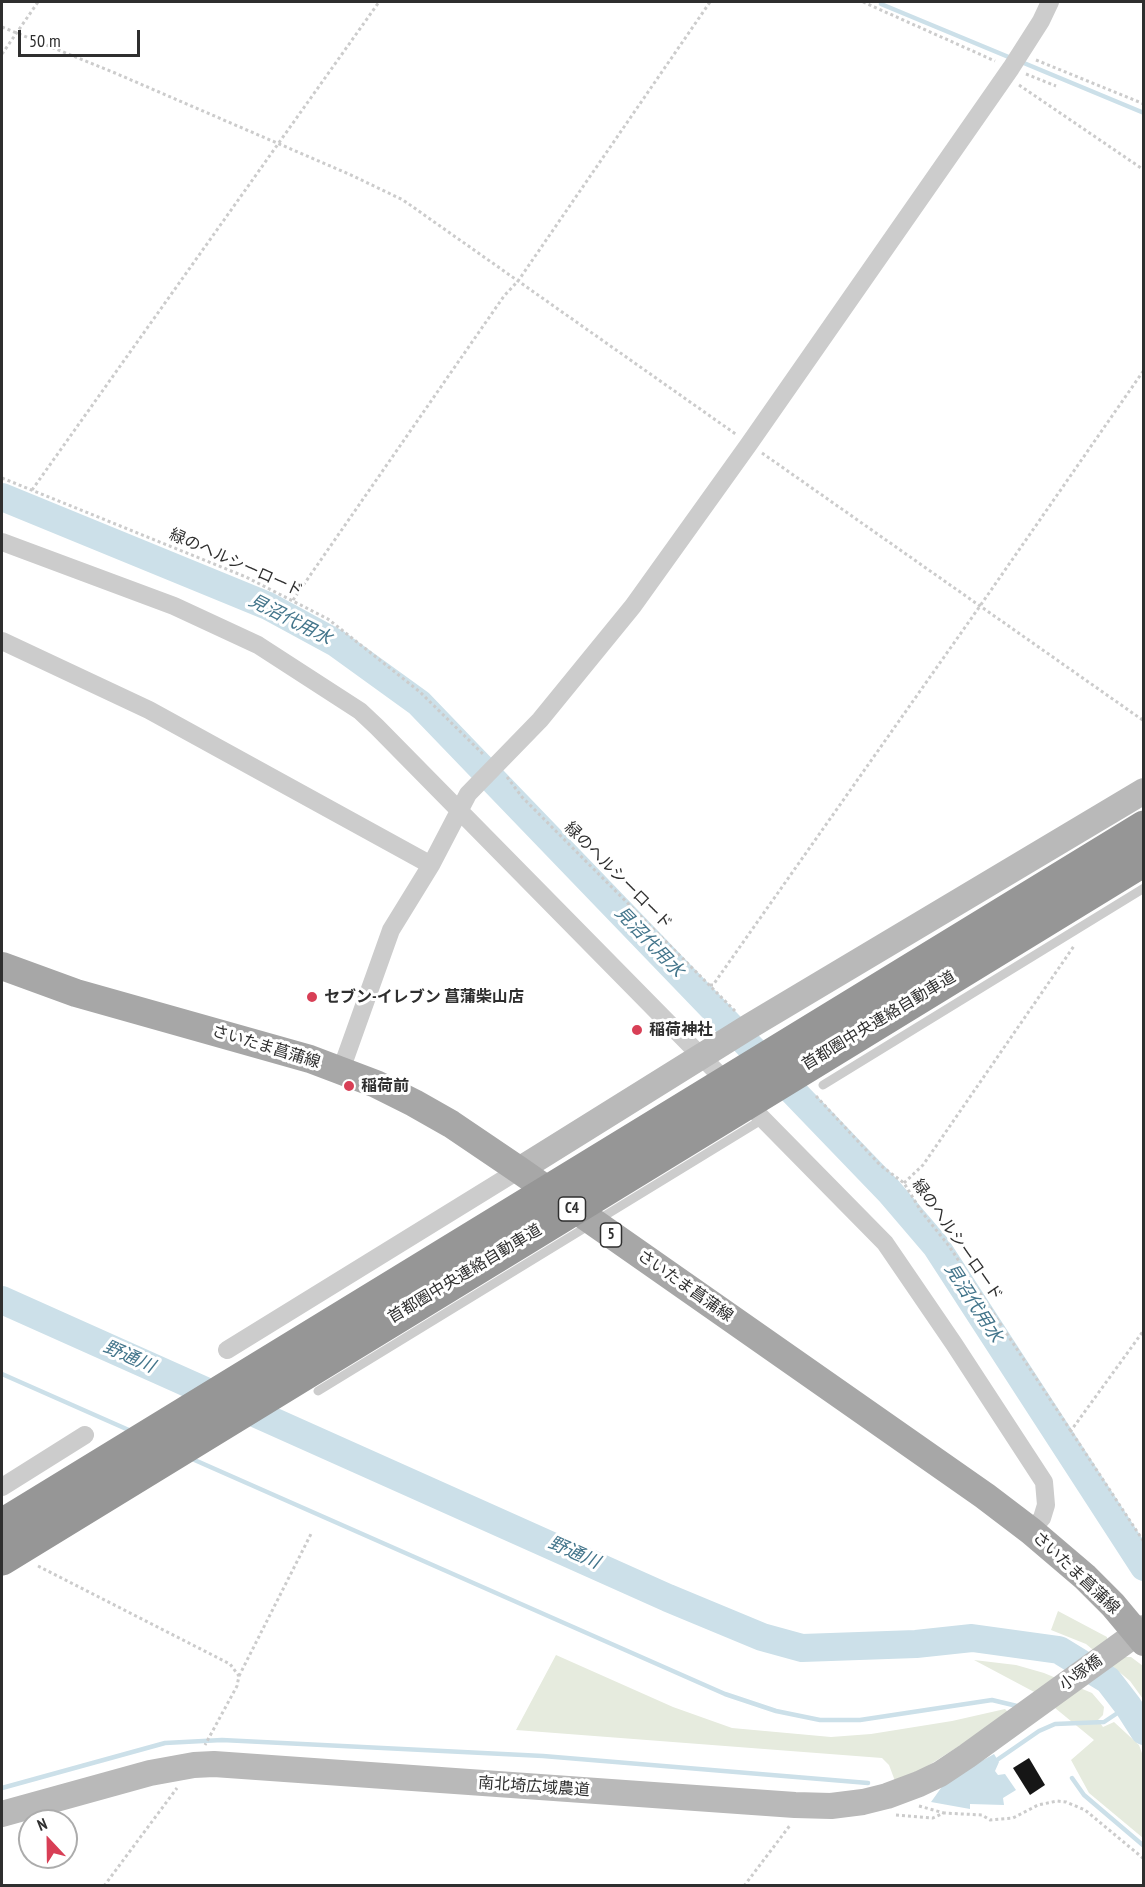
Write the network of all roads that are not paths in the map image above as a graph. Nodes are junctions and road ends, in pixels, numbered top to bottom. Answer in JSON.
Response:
{"nodes":[{"id":1,"x":1050,"y":2,"type":"edge"},
{"id":2,"x":2,"y":542,"type":"edge"},
{"id":3,"x":2,"y":640,"type":"edge"},
{"id":4,"x":1143,"y":791,"type":"edge"},
{"id":5,"x":463,"y":801,"type":"junction"},
{"id":6,"x":1143,"y":827,"type":"edge"},
{"id":7,"x":1052,"y":860,"type":"junction"},
{"id":8,"x":1143,"y":860,"type":"edge"},
{"id":9,"x":431,"y":865,"type":"junction"},
{"id":10,"x":1143,"y":888,"type":"edge"},
{"id":11,"x":1089,"y":921,"type":"junction"},
{"id":12,"x":2,"y":966,"type":"edge"},
{"id":13,"x":703,"y":1057,"type":"junction"},
{"id":14,"x":341,"y":1070,"type":"junction"},
{"id":15,"x":823,"y":1084,"type":"dead end"},
{"id":16,"x":763,"y":1119,"type":"junction"},
{"id":17,"x":519,"y":1170,"type":"junction"},
{"id":18,"x":592,"y":1222,"type":"junction"},
{"id":19,"x":227,"y":1350,"type":"dead end"},
{"id":20,"x":318,"y":1391,"type":"dead end"},
{"id":21,"x":85,"y":1435,"type":"dead end"},
{"id":22,"x":2,"y":1487,"type":"edge"},
{"id":23,"x":2,"y":1525,"type":"edge"},
{"id":24,"x":1031,"y":1531,"type":"junction"},
{"id":25,"x":17,"y":1561,"type":"edge"},
{"id":26,"x":1135,"y":1637,"type":"edge"},
{"id":27,"x":1044,"y":1700,"type":"joint"},
{"id":28,"x":2,"y":1814,"type":"edge"}],
"edges":[{"from":1,"to":5,"type":"street"},
{"from":2,"to":5,"type":"street"},
{"from":3,"to":9,"type":"street"},
{"from":4,"to":7,"type":"street"},
{"from":5,"to":9,"type":"street"},
{"from":5,"to":13,"type":"street"},
{"from":6,"to":23,"type":"highway","name":"首都圏中央連絡自動車道","number":"C4"},
{"from":7,"to":11,"type":"lane"},
{"from":7,"to":13,"type":"street"},
{"from":8,"to":25,"type":"highway","name":"首都圏中央連絡自動車道","number":"C4"},
{"from":9,"to":14,"type":"street"},
{"from":10,"to":11,"type":"lane"},
{"from":11,"to":15,"type":"lane"},
{"from":12,"to":14,"type":"main road","name":"さいたま菖蒲線","number":"5"},
{"from":13,"to":16,"type":"street"},
{"from":13,"to":17,"type":"street"},
{"from":14,"to":17,"type":"main road","name":"さいたま菖蒲線","number":"5"},
{"from":16,"to":18,"type":"lane"},
{"from":16,"to":24,"type":"street"},
{"from":17,"to":18,"type":"main road","name":"さいたま菖蒲線","number":"5"},
{"from":17,"to":19,"type":"street"},
{"from":18,"to":20,"type":"lane"},
{"from":18,"to":24,"type":"main road","name":"さいたま菖蒲線","number":"5"},
{"from":21,"to":22,"type":"street"},
{"from":24,"to":26,"type":"main road","name":"さいたま菖蒲線","number":"5"},
{"from":26,"to":27,"type":"street","name":"小塚橋"},
{"from":27,"to":28,"type":"street","name":"南北埼広域農道"}]}
